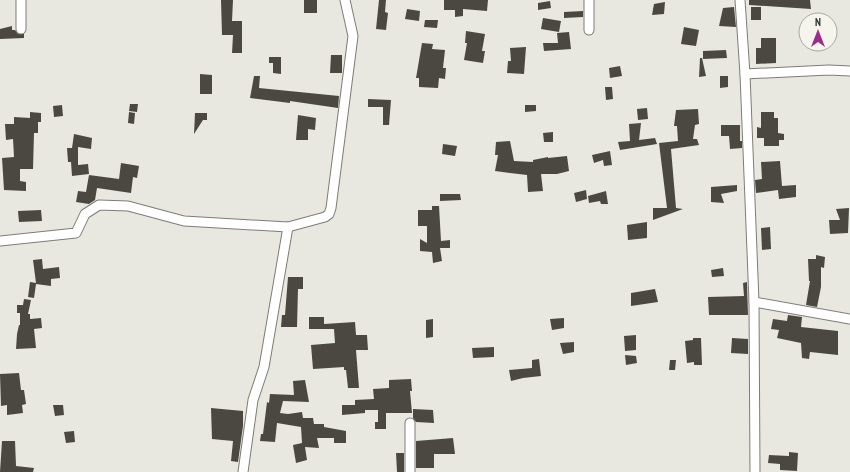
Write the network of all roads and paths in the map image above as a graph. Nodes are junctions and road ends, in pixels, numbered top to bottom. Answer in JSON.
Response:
{"nodes":[{"id":1,"x":22,"y":0,"type":"edge"},
{"id":2,"x":345,"y":0,"type":"edge"},
{"id":3,"x":589,"y":0,"type":"edge"},
{"id":4,"x":740,"y":0,"type":"edge"},
{"id":5,"x":21,"y":28,"type":"dead end"},
{"id":6,"x":589,"y":30,"type":"dead end"},
{"id":7,"x":850,"y":71,"type":"edge"},
{"id":8,"x":745,"y":74,"type":"junction"},
{"id":9,"x":288,"y":227,"type":"junction"},
{"id":10,"x":0,"y":241,"type":"edge"},
{"id":11,"x":754,"y":302,"type":"junction"},
{"id":12,"x":850,"y":319,"type":"edge"},
{"id":13,"x":410,"y":423,"type":"dead end"},
{"id":14,"x":243,"y":472,"type":"edge"},
{"id":15,"x":410,"y":472,"type":"edge"},
{"id":16,"x":755,"y":472,"type":"edge"}],
"edges":[{"from":1,"to":5,"type":"street"},
{"from":2,"to":9,"type":"street"},
{"from":3,"to":6,"type":"street"},
{"from":4,"to":8,"type":"street"},
{"from":7,"to":8,"type":"street"},
{"from":8,"to":11,"type":"street"},
{"from":9,"to":10,"type":"street"},
{"from":9,"to":14,"type":"street"},
{"from":11,"to":12,"type":"street"},
{"from":11,"to":16,"type":"street"},
{"from":13,"to":15,"type":"street"}]}
